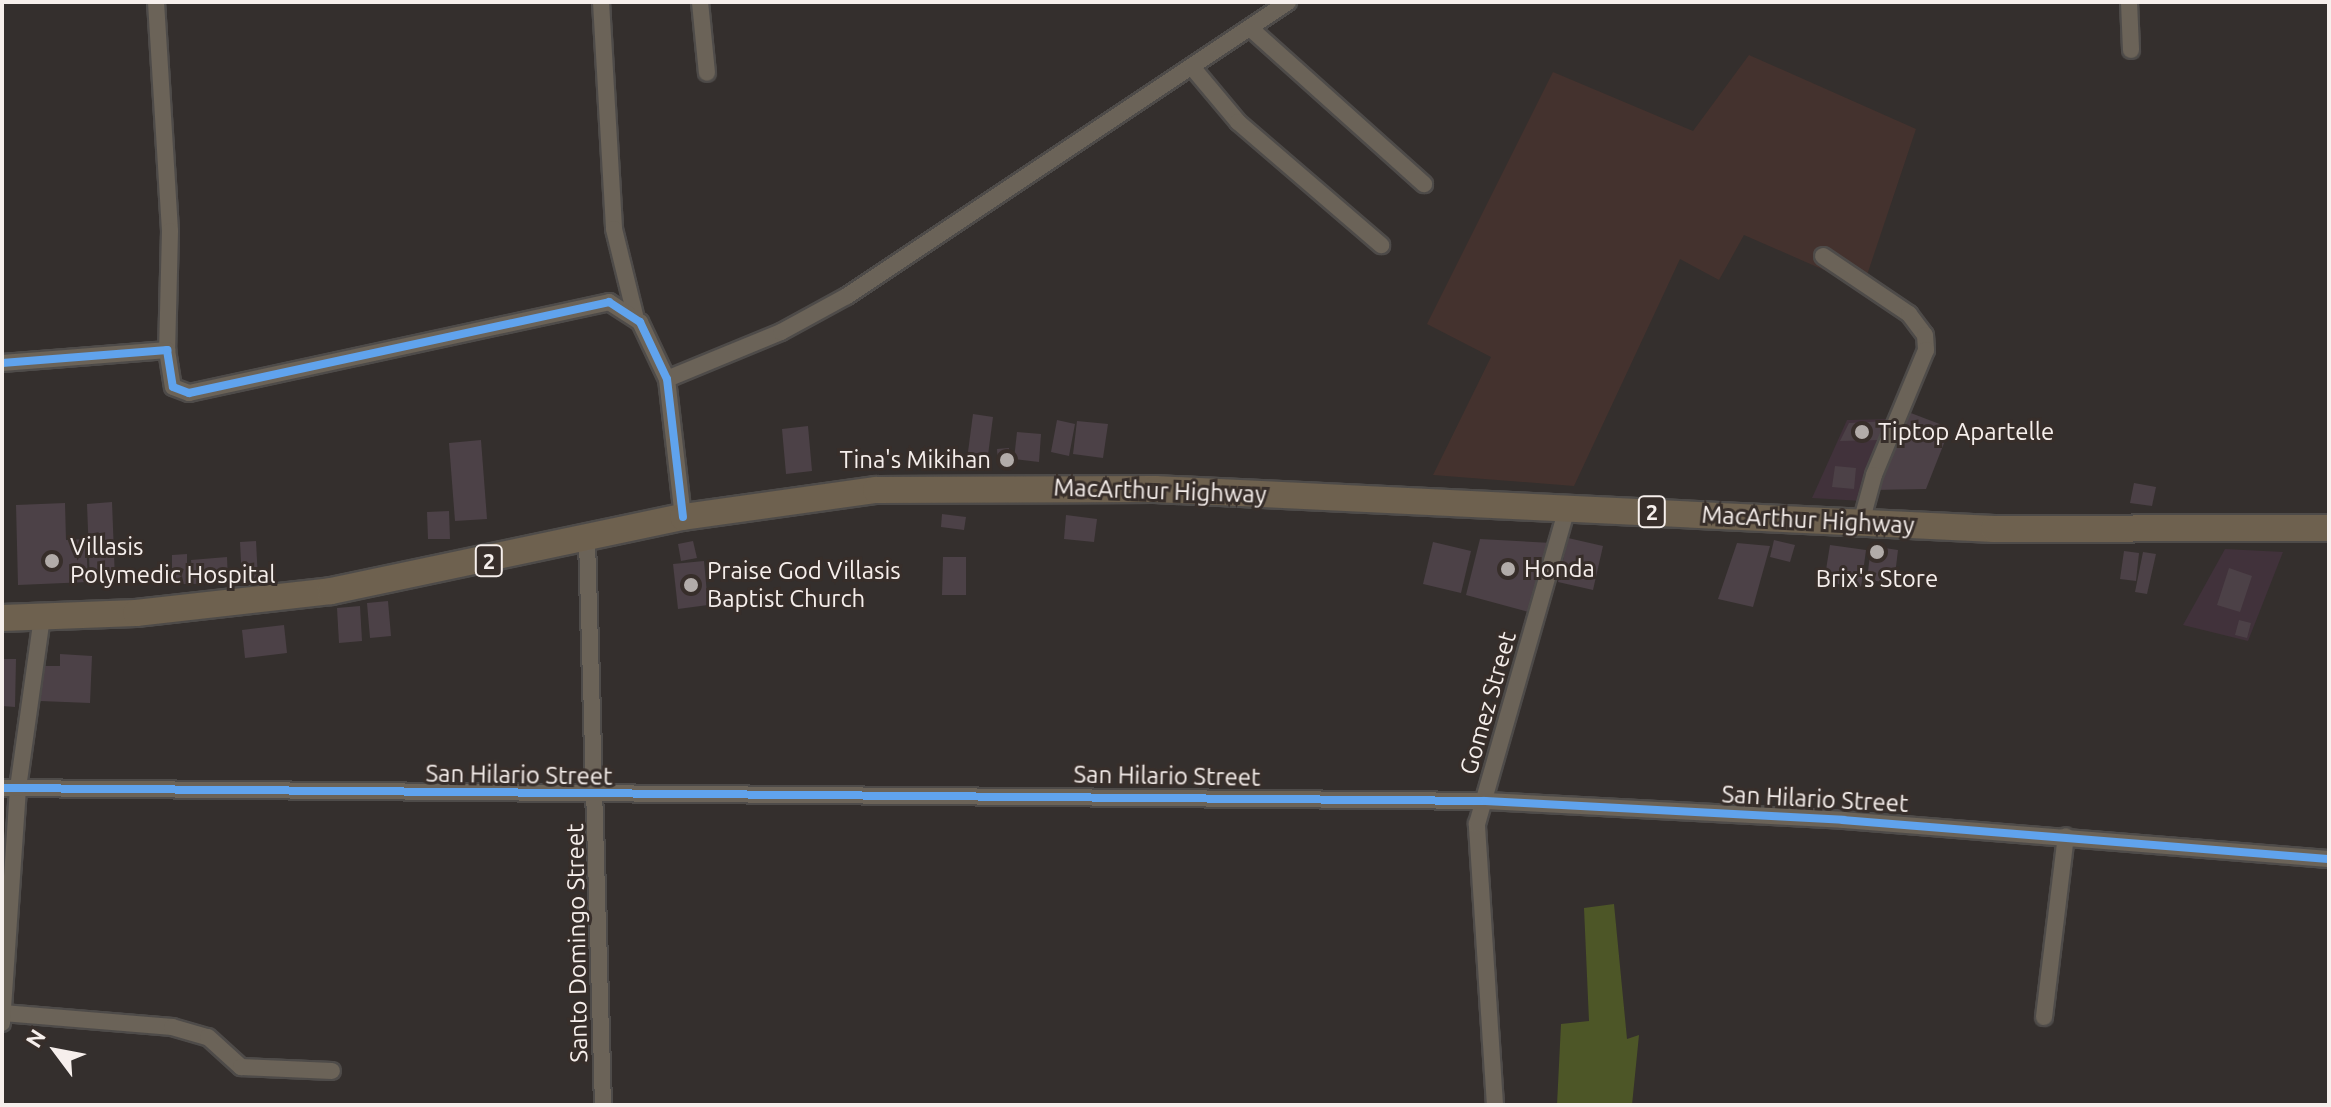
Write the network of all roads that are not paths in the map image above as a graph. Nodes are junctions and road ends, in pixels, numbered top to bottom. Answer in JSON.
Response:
{"nodes":[{"id":1,"x":156,"y":2,"type":"edge"},
{"id":2,"x":601,"y":2,"type":"edge"},
{"id":3,"x":700,"y":2,"type":"edge"},
{"id":4,"x":1288,"y":2,"type":"edge"},
{"id":5,"x":2129,"y":2,"type":"edge"},
{"id":6,"x":1250,"y":28,"type":"junction"},
{"id":7,"x":2131,"y":50,"type":"dead end"},
{"id":8,"x":1192,"y":67,"type":"junction"},
{"id":9,"x":707,"y":73,"type":"dead end"},
{"id":10,"x":1424,"y":184,"type":"dead end"},
{"id":11,"x":1381,"y":245,"type":"dead end"},
{"id":12,"x":1823,"y":256,"type":"dead end"},
{"id":13,"x":635,"y":315,"type":"junction"},
{"id":14,"x":167,"y":350,"type":"junction"},
{"id":15,"x":2,"y":363,"type":"edge"},
{"id":16,"x":667,"y":379,"type":"junction"},
{"id":17,"x":1567,"y":508,"type":"junction"},
{"id":18,"x":683,"y":517,"type":"junction"},
{"id":19,"x":1861,"y":523,"type":"junction"},
{"id":20,"x":2329,"y":528,"type":"edge"},
{"id":21,"x":587,"y":540,"type":"junction"},
{"id":22,"x":2,"y":618,"type":"edge"},
{"id":23,"x":42,"y":618,"type":"junction"},
{"id":24,"x":10,"y":788,"type":"edge"},
{"id":25,"x":598,"y":796,"type":"junction"},
{"id":26,"x":1485,"y":801,"type":"junction"},
{"id":27,"x":2066,"y":836,"type":"junction"},
{"id":28,"x":2329,"y":859,"type":"edge"},
{"id":29,"x":3,"y":1013,"type":"edge"},
{"id":30,"x":2044,"y":1017,"type":"dead end"},
{"id":31,"x":2,"y":1023,"type":"edge"},
{"id":32,"x":332,"y":1071,"type":"dead end"},
{"id":33,"x":603,"y":1105,"type":"edge"},
{"id":34,"x":1495,"y":1105,"type":"edge"}],
"edges":[{"from":1,"to":14,"type":"street"},
{"from":2,"to":13,"type":"street"},
{"from":3,"to":9,"type":"street"},
{"from":4,"to":6,"type":"street"},
{"from":5,"to":7,"type":"street"},
{"from":6,"to":8,"type":"street"},
{"from":6,"to":10,"type":"street"},
{"from":8,"to":11,"type":"street"},
{"from":8,"to":16,"type":"street"},
{"from":12,"to":19,"type":"street"},
{"from":13,"to":14,"type":"street"},
{"from":13,"to":16,"type":"street"},
{"from":14,"to":15,"type":"street"},
{"from":16,"to":18,"type":"street"},
{"from":17,"to":18,"type":"highway","name":"MacArthur Highway","number":"2"},
{"from":17,"to":19,"type":"highway","name":"MacArthur Highway","number":"2"},
{"from":17,"to":26,"type":"street","name":"Gomez Street"},
{"from":18,"to":21,"type":"highway","name":"MacArthur Highway","number":"2"},
{"from":19,"to":20,"type":"highway","name":"MacArthur Highway","number":"2"},
{"from":21,"to":23,"type":"highway","name":"MacArthur Highway","number":"2"},
{"from":21,"to":25,"type":"street","name":"Santo Domingo Street"},
{"from":22,"to":23,"type":"highway","name":"MacArthur Highway","number":"2"},
{"from":23,"to":24,"type":"street"},
{"from":24,"to":25,"type":"street","name":"San Hilario Street"},
{"from":24,"to":29,"type":"street"},
{"from":25,"to":26,"type":"street","name":"San Hilario Street"},
{"from":25,"to":33,"type":"street","name":"Santo Domingo Street"},
{"from":26,"to":27,"type":"street","name":"San Hilario Street"},
{"from":26,"to":34,"type":"street","name":"Gomez Street"},
{"from":27,"to":28,"type":"street","name":"San Hilario Street"},
{"from":27,"to":30,"type":"street"},
{"from":29,"to":31,"type":"street"},
{"from":29,"to":32,"type":"street"}]}
